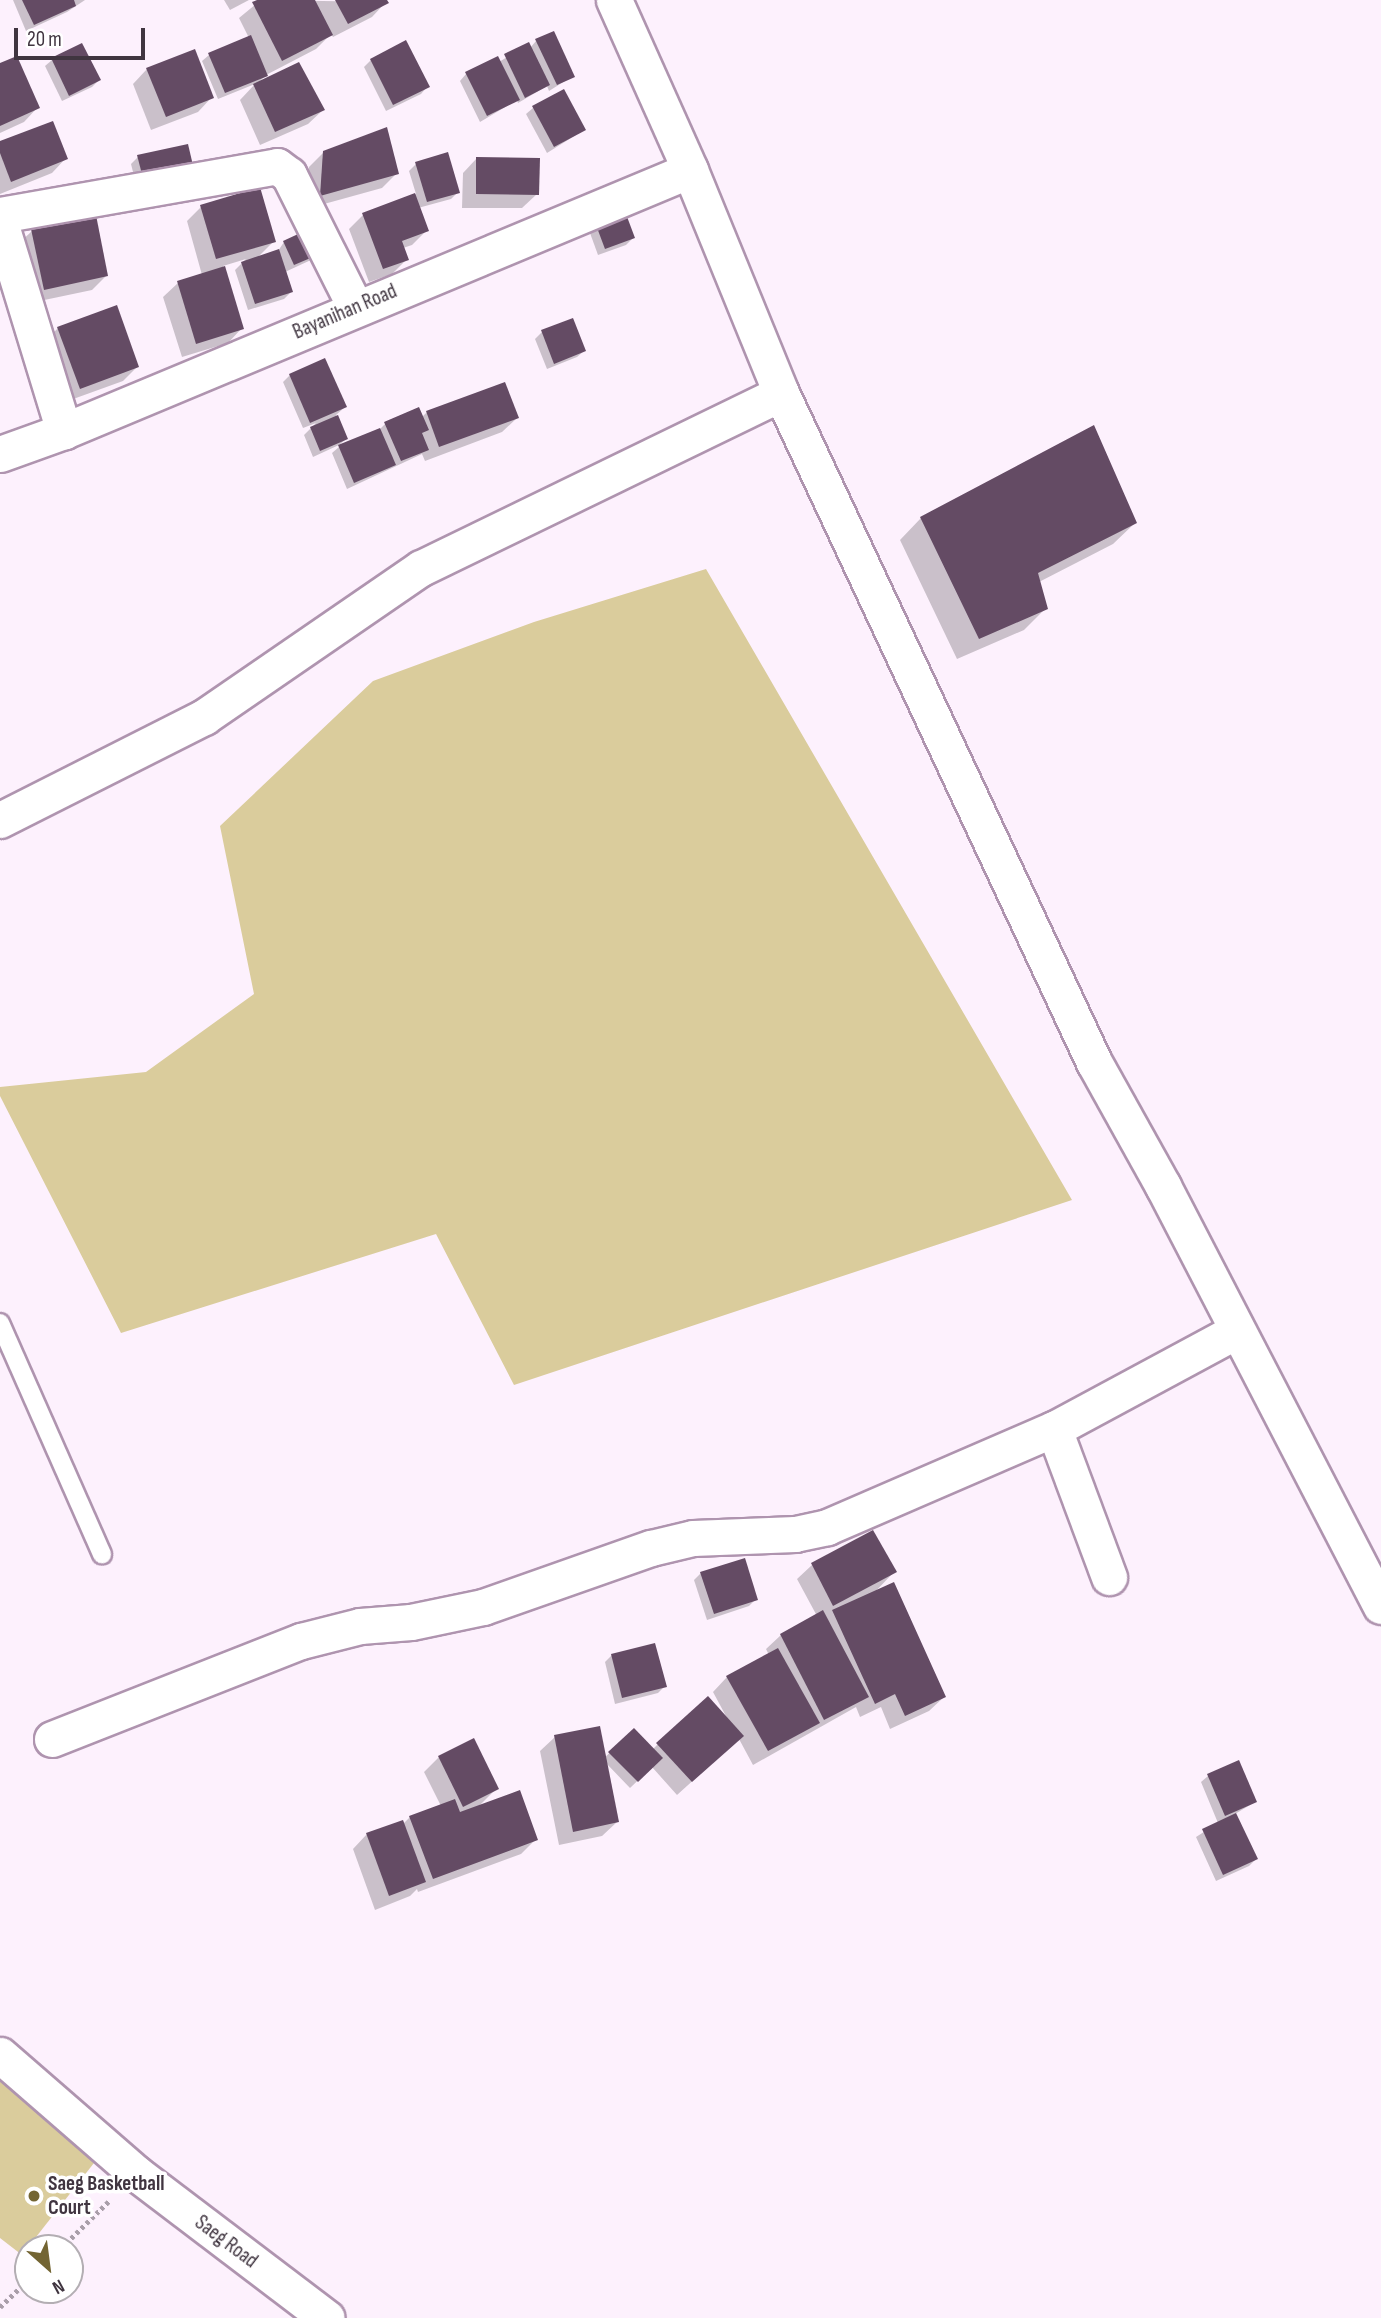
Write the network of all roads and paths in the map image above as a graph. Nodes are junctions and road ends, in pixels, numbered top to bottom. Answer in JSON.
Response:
{"nodes":[{"id":1,"x":614,"y":0,"type":"edge"},
{"id":2,"x":690,"y":170,"type":"junction"},
{"id":3,"x":0,"y":215,"type":"edge"},
{"id":4,"x":0,"y":222,"type":"edge"},
{"id":5,"x":355,"y":307,"type":"junction"},
{"id":6,"x":781,"y":393,"type":"junction"},
{"id":7,"x":64,"y":430,"type":"junction"},
{"id":8,"x":0,"y":454,"type":"edge"},
{"id":9,"x":0,"y":820,"type":"edge"},
{"id":10,"x":0,"y":1323,"type":"edge"},
{"id":11,"x":1236,"y":1331,"type":"junction"},
{"id":12,"x":1054,"y":1429,"type":"junction"},
{"id":13,"x":102,"y":1554,"type":"dead end"},
{"id":14,"x":1109,"y":1577,"type":"dead end"},
{"id":15,"x":1381,"y":1606,"type":"edge"},
{"id":16,"x":52,"y":1739,"type":"dead end"},
{"id":17,"x":0,"y":2055,"type":"edge"},
{"id":18,"x":137,"y":2174,"type":"junction"},
{"id":19,"x":75,"y":2234,"type":"edge"},
{"id":20,"x":14,"y":2294,"type":"edge"},
{"id":21,"x":0,"y":2307,"type":"edge"},
{"id":22,"x":327,"y":2318,"type":"edge"}],
"edges":[{"from":1,"to":2,"type":"street"},
{"from":2,"to":5,"type":"street","name":"Bayanihan Road"},
{"from":2,"to":6,"type":"street"},
{"from":3,"to":5,"type":"street"},
{"from":4,"to":7,"type":"street"},
{"from":5,"to":7,"type":"street","name":"Bayanihan Road"},
{"from":6,"to":9,"type":"street"},
{"from":6,"to":11,"type":"street"},
{"from":7,"to":8,"type":"street","name":"Bayanihan Road"},
{"from":10,"to":13,"type":"lane"},
{"from":11,"to":12,"type":"street"},
{"from":11,"to":15,"type":"street"},
{"from":12,"to":14,"type":"street"},
{"from":12,"to":16,"type":"street"},
{"from":17,"to":18,"type":"street","name":"Saeg Road"},
{"from":18,"to":19,"type":"path"},
{"from":18,"to":22,"type":"street","name":"Saeg Road"},
{"from":20,"to":21,"type":"path"}]}
